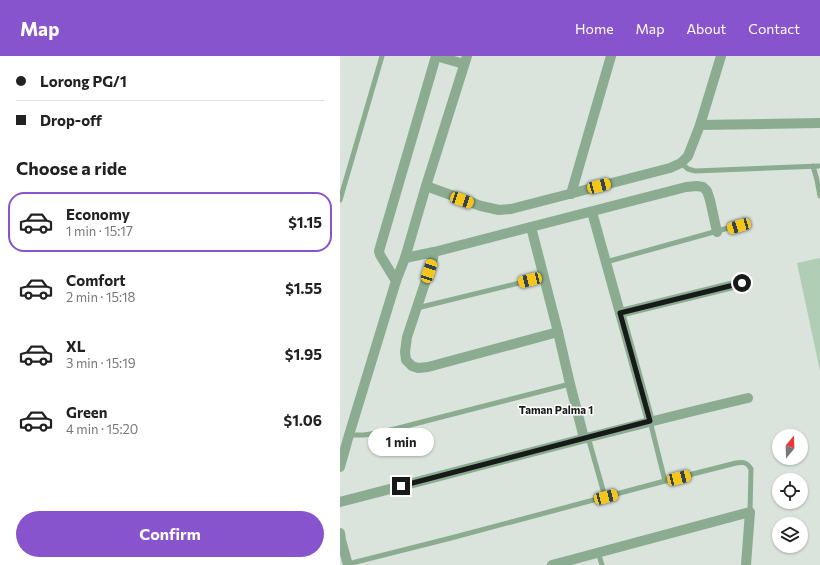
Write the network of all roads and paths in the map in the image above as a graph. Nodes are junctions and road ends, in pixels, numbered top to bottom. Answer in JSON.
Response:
{"nodes":[{"id":1,"x":382,"y":56,"type":"edge"},
{"id":2,"x":436,"y":56,"type":"edge"},
{"id":3,"x":611,"y":56,"type":"edge"},
{"id":4,"x":721,"y":56,"type":"edge"},
{"id":5,"x":465,"y":60,"type":"edge"},
{"id":6,"x":820,"y":123,"type":"edge"},
{"id":7,"x":700,"y":125,"type":"junction"},
{"id":8,"x":681,"y":163,"type":"junction"},
{"id":9,"x":813,"y":166,"type":"junction"},
{"id":10,"x":820,"y":166,"type":"edge"},
{"id":11,"x":426,"y":186,"type":"junction"},
{"id":12,"x":571,"y":194,"type":"junction"},
{"id":13,"x":820,"y":196,"type":"edge"},
{"id":14,"x":340,"y":200,"type":"edge"},
{"id":15,"x":592,"y":212,"type":"junction"},
{"id":16,"x":739,"y":226,"type":"dead end"},
{"id":17,"x":531,"y":228,"type":"junction"},
{"id":18,"x":717,"y":232,"type":"junction"},
{"id":19,"x":434,"y":252,"type":"junction"},
{"id":20,"x":405,"y":258,"type":"junction"},
{"id":21,"x":606,"y":262,"type":"junction"},
{"id":22,"x":544,"y":277,"type":"junction"},
{"id":23,"x":396,"y":281,"type":"junction"},
{"id":24,"x":742,"y":283,"type":"dead end"},
{"id":25,"x":417,"y":308,"type":"junction"},
{"id":26,"x":620,"y":313,"type":"junction"},
{"id":27,"x":558,"y":332,"type":"junction"},
{"id":28,"x":570,"y":384,"type":"junction"},
{"id":29,"x":748,"y":398,"type":"dead end"},
{"id":30,"x":650,"y":421,"type":"junction"},
{"id":31,"x":344,"y":436,"type":"edge"},
{"id":32,"x":586,"y":437,"type":"junction"},
{"id":33,"x":340,"y":467,"type":"edge"},
{"id":34,"x":665,"y":481,"type":"junction"},
{"id":35,"x":606,"y":497,"type":"junction"},
{"id":36,"x":340,"y":502,"type":"edge"},
{"id":37,"x":750,"y":512,"type":"junction"},
{"id":38,"x":340,"y":533,"type":"edge"},
{"id":39,"x":598,"y":552,"type":"junction"},
{"id":40,"x":348,"y":564,"type":"edge"},
{"id":41,"x":552,"y":565,"type":"edge"},
{"id":42,"x":602,"y":565,"type":"edge"},
{"id":43,"x":745,"y":565,"type":"edge"}],
"edges":[{"from":1,"to":14,"type":"lane"},
{"from":2,"to":5,"type":"street"},
{"from":2,"to":23,"type":"street"},
{"from":3,"to":12,"type":"street"},
{"from":4,"to":7,"type":"street"},
{"from":5,"to":11,"type":"street"},
{"from":6,"to":7,"type":"street"},
{"from":7,"to":8,"type":"street"},
{"from":8,"to":9,"type":"lane"},
{"from":8,"to":12,"type":"street"},
{"from":9,"to":10,"type":"lane"},
{"from":9,"to":13,"type":"lane"},
{"from":11,"to":12,"type":"street"},
{"from":11,"to":20,"type":"street"},
{"from":15,"to":17,"type":"street"},
{"from":15,"to":18,"type":"street"},
{"from":15,"to":21,"type":"street"},
{"from":16,"to":18,"type":"lane"},
{"from":17,"to":19,"type":"street"},
{"from":17,"to":22,"type":"street"},
{"from":18,"to":21,"type":"lane"},
{"from":19,"to":20,"type":"street"},
{"from":19,"to":25,"type":"street"},
{"from":20,"to":23,"type":"street"},
{"from":21,"to":26,"type":"street"},
{"from":22,"to":25,"type":"lane"},
{"from":22,"to":27,"type":"street"},
{"from":23,"to":31,"type":"street"},
{"from":24,"to":26,"type":"street"},
{"from":25,"to":27,"type":"street"},
{"from":26,"to":30,"type":"street"},
{"from":27,"to":28,"type":"street"},
{"from":28,"to":31,"type":"lane"},
{"from":28,"to":32,"type":"street"},
{"from":29,"to":30,"type":"street"},
{"from":30,"to":32,"type":"street"},
{"from":30,"to":34,"type":"lane"},
{"from":31,"to":33,"type":"street"},
{"from":32,"to":35,"type":"lane"},
{"from":32,"to":36,"type":"street"},
{"from":34,"to":35,"type":"lane"},
{"from":34,"to":37,"type":"lane"},
{"from":35,"to":40,"type":"lane"},
{"from":37,"to":39,"type":"street"},
{"from":37,"to":43,"type":"street"},
{"from":38,"to":40,"type":"street"},
{"from":39,"to":41,"type":"street"},
{"from":39,"to":42,"type":"lane"}]}
